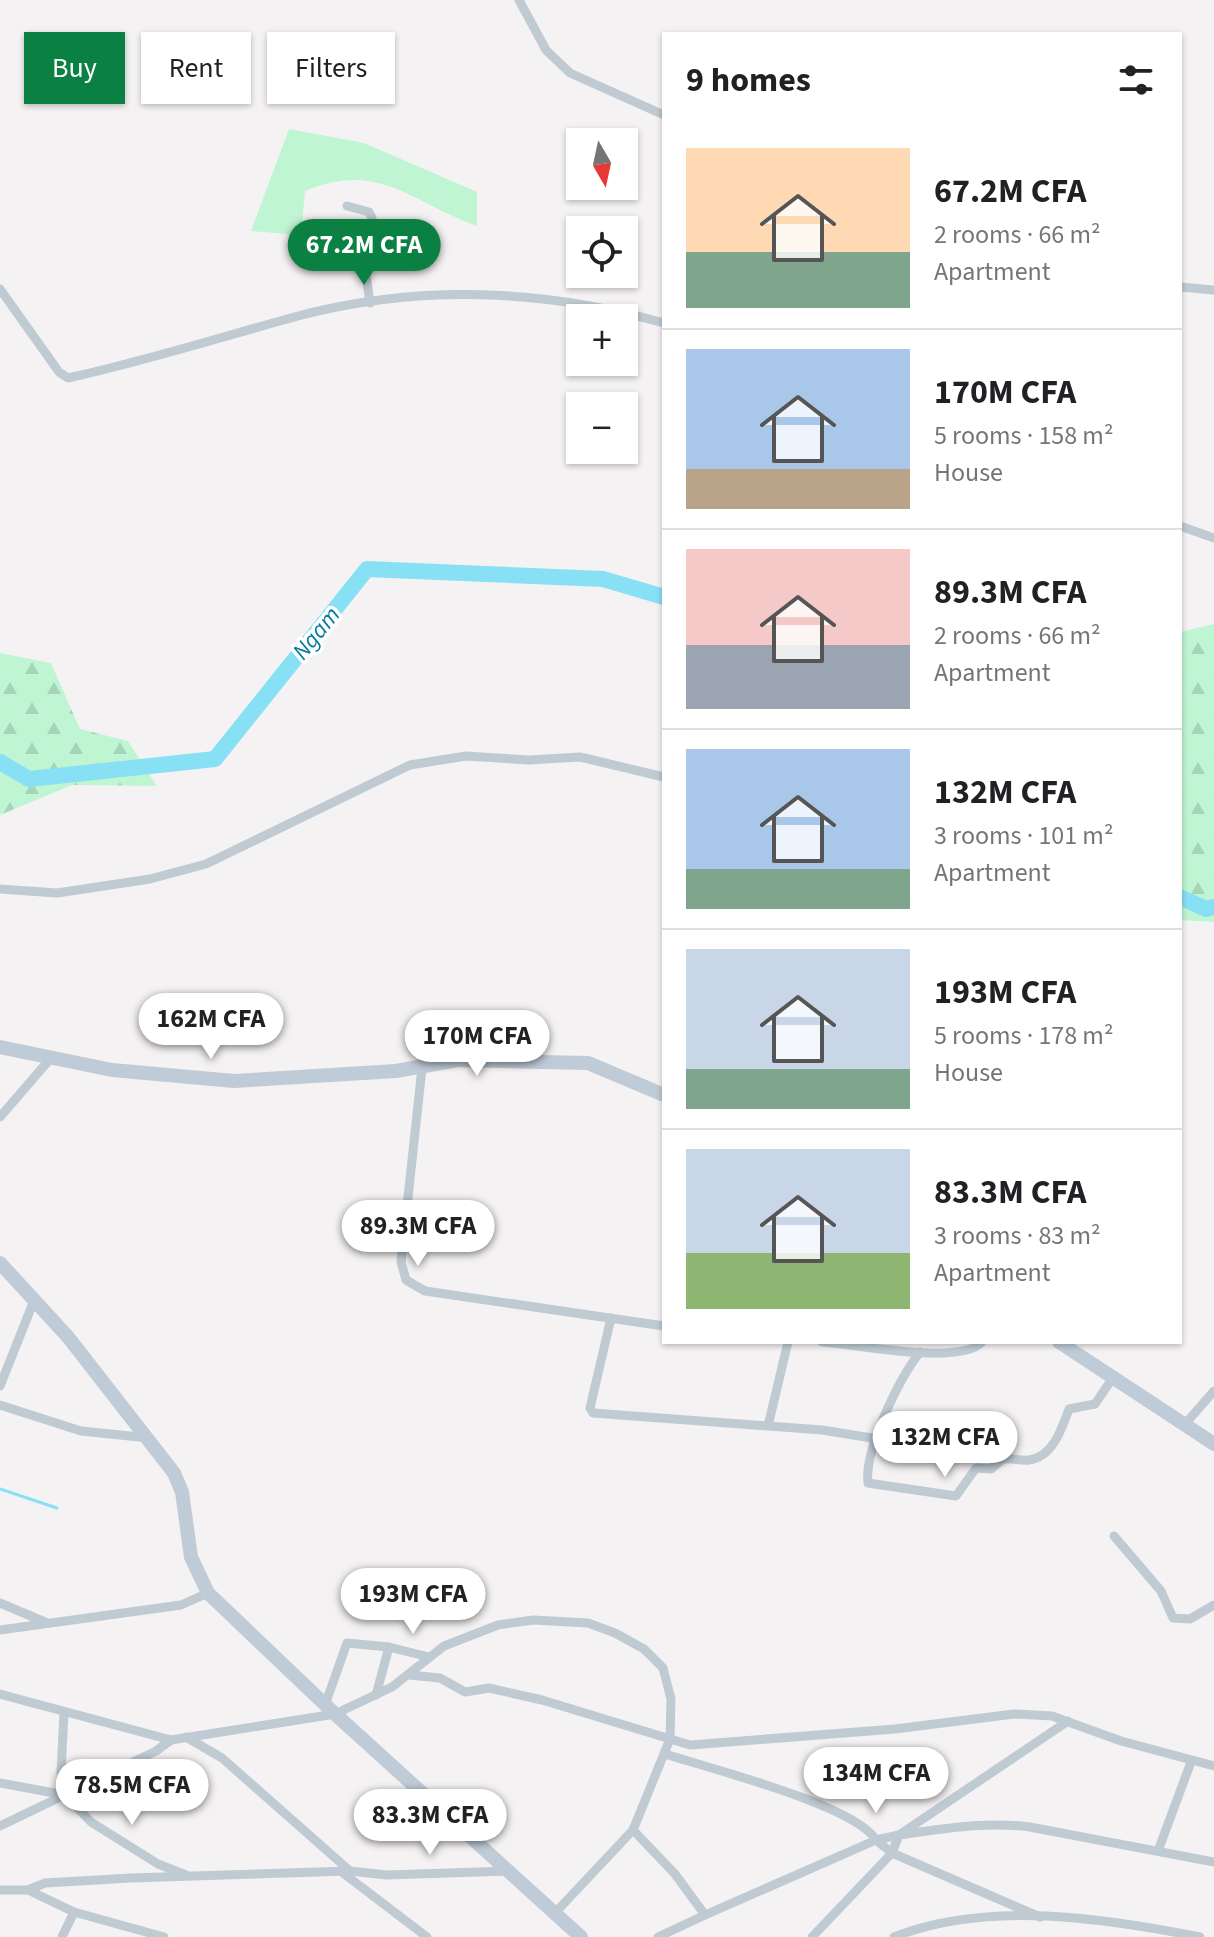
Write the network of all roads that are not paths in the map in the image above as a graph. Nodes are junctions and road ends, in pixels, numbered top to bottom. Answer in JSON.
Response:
{"nodes":[{"id":1,"x":519,"y":0,"type":"edge"},
{"id":2,"x":662,"y":114,"type":"edge"},
{"id":3,"x":347,"y":206,"type":"dead end"},
{"id":4,"x":1182,"y":287,"type":"edge"},
{"id":5,"x":0,"y":289,"type":"edge"},
{"id":6,"x":1214,"y":290,"type":"edge"},
{"id":7,"x":370,"y":303,"type":"junction"},
{"id":8,"x":662,"y":322,"type":"edge"},
{"id":9,"x":1182,"y":527,"type":"edge"},
{"id":10,"x":1214,"y":538,"type":"edge"},
{"id":11,"x":662,"y":777,"type":"edge"},
{"id":12,"x":0,"y":889,"type":"edge"},
{"id":13,"x":0,"y":1047,"type":"edge"},
{"id":14,"x":50,"y":1059,"type":"junction"},
{"id":15,"x":422,"y":1068,"type":"junction"},
{"id":16,"x":662,"y":1094,"type":"edge"},
{"id":17,"x":0,"y":1117,"type":"edge"},
{"id":18,"x":0,"y":1263,"type":"edge"},
{"id":19,"x":35,"y":1298,"type":"junction"},
{"id":20,"x":611,"y":1318,"type":"junction"},
{"id":21,"x":662,"y":1326,"type":"edge"},
{"id":22,"x":788,"y":1344,"type":"edge"},
{"id":23,"x":842,"y":1344,"type":"edge"},
{"id":24,"x":978,"y":1344,"type":"edge"},
{"id":25,"x":1062,"y":1344,"type":"edge"},
{"id":26,"x":920,"y":1352,"type":"junction"},
{"id":27,"x":1112,"y":1379,"type":"junction"},
{"id":28,"x":0,"y":1386,"type":"edge"},
{"id":29,"x":1214,"y":1391,"type":"edge"},
{"id":30,"x":0,"y":1405,"type":"edge"},
{"id":31,"x":1186,"y":1423,"type":"junction"},
{"id":32,"x":768,"y":1426,"type":"junction"},
{"id":33,"x":149,"y":1438,"type":"junction"},
{"id":34,"x":878,"y":1439,"type":"junction"},
{"id":35,"x":1214,"y":1444,"type":"edge"},
{"id":36,"x":1114,"y":1536,"type":"dead end"},
{"id":37,"x":208,"y":1593,"type":"junction"},
{"id":38,"x":0,"y":1603,"type":"edge"},
{"id":39,"x":1214,"y":1605,"type":"edge"},
{"id":40,"x":45,"y":1622,"type":"junction"},
{"id":41,"x":0,"y":1630,"type":"edge"},
{"id":42,"x":389,"y":1647,"type":"junction"},
{"id":43,"x":425,"y":1660,"type":"junction"},
{"id":44,"x":409,"y":1675,"type":"junction"},
{"id":45,"x":427,"y":1677,"type":"junction"},
{"id":46,"x":0,"y":1694,"type":"edge"},
{"id":47,"x":376,"y":1695,"type":"junction"},
{"id":48,"x":330,"y":1710,"type":"junction"},
{"id":49,"x":64,"y":1712,"type":"junction"},
{"id":50,"x":1068,"y":1721,"type":"junction"},
{"id":51,"x":185,"y":1737,"type":"junction"},
{"id":52,"x":670,"y":1739,"type":"junction"},
{"id":53,"x":171,"y":1740,"type":"junction"},
{"id":54,"x":665,"y":1754,"type":"junction"},
{"id":55,"x":1191,"y":1762,"type":"junction"},
{"id":56,"x":1214,"y":1766,"type":"edge"},
{"id":57,"x":0,"y":1783,"type":"edge"},
{"id":58,"x":65,"y":1795,"type":"junction"},
{"id":59,"x":0,"y":1826,"type":"edge"},
{"id":60,"x":633,"y":1830,"type":"junction"},
{"id":61,"x":899,"y":1835,"type":"junction"},
{"id":62,"x":876,"y":1840,"type":"junction"},
{"id":63,"x":1158,"y":1851,"type":"junction"},
{"id":64,"x":892,"y":1853,"type":"junction"},
{"id":65,"x":1214,"y":1862,"type":"edge"},
{"id":66,"x":509,"y":1871,"type":"junction"},
{"id":67,"x":346,"y":1872,"type":"junction"},
{"id":68,"x":189,"y":1876,"type":"junction"},
{"id":69,"x":0,"y":1890,"type":"edge"},
{"id":70,"x":28,"y":1890,"type":"junction"},
{"id":71,"x":74,"y":1912,"type":"junction"},
{"id":72,"x":554,"y":1914,"type":"junction"},
{"id":73,"x":705,"y":1915,"type":"junction"},
{"id":74,"x":1040,"y":1917,"type":"junction"},
{"id":75,"x":62,"y":1937,"type":"edge"},
{"id":76,"x":164,"y":1937,"type":"edge"},
{"id":77,"x":427,"y":1937,"type":"edge"},
{"id":78,"x":581,"y":1937,"type":"edge"},
{"id":79,"x":658,"y":1937,"type":"edge"},
{"id":80,"x":812,"y":1937,"type":"edge"},
{"id":81,"x":894,"y":1937,"type":"edge"},
{"id":82,"x":1200,"y":1937,"type":"edge"}],
"edges":[{"from":1,"to":2,"type":"street"},
{"from":3,"to":7,"type":"street"},
{"from":4,"to":6,"type":"street"},
{"from":5,"to":7,"type":"street"},
{"from":7,"to":8,"type":"street"},
{"from":9,"to":10,"type":"street"},
{"from":11,"to":12,"type":"street"},
{"from":13,"to":14,"type":"main road"},
{"from":14,"to":15,"type":"main road"},
{"from":14,"to":17,"type":"street"},
{"from":15,"to":16,"type":"main road"},
{"from":15,"to":20,"type":"street"},
{"from":18,"to":19,"type":"main road"},
{"from":19,"to":28,"type":"street"},
{"from":19,"to":33,"type":"main road"},
{"from":20,"to":21,"type":"street"},
{"from":20,"to":32,"type":"street"},
{"from":22,"to":32,"type":"street"},
{"from":23,"to":26,"type":"street"},
{"from":24,"to":26,"type":"street"},
{"from":25,"to":27,"type":"main road"},
{"from":26,"to":34,"type":"street"},
{"from":27,"to":31,"type":"main road"},
{"from":27,"to":34,"type":"street"},
{"from":29,"to":31,"type":"street"},
{"from":30,"to":33,"type":"street"},
{"from":31,"to":35,"type":"main road"},
{"from":32,"to":34,"type":"street"},
{"from":33,"to":37,"type":"main road"},
{"from":36,"to":39,"type":"street"},
{"from":37,"to":40,"type":"street"},
{"from":37,"to":48,"type":"main road"},
{"from":38,"to":40,"type":"street"},
{"from":40,"to":41,"type":"street"},
{"from":42,"to":43,"type":"street"},
{"from":42,"to":47,"type":"street"},
{"from":42,"to":48,"type":"street"},
{"from":43,"to":44,"type":"street"},
{"from":43,"to":45,"type":"street"},
{"from":43,"to":52,"type":"street"},
{"from":44,"to":45,"type":"street"},
{"from":44,"to":47,"type":"street"},
{"from":45,"to":52,"type":"street"},
{"from":46,"to":49,"type":"street"},
{"from":47,"to":48,"type":"street"},
{"from":48,"to":51,"type":"street"},
{"from":48,"to":66,"type":"main road"},
{"from":49,"to":53,"type":"street"},
{"from":49,"to":58,"type":"street"},
{"from":50,"to":52,"type":"street"},
{"from":50,"to":55,"type":"street"},
{"from":50,"to":61,"type":"street"},
{"from":51,"to":53,"type":"street"},
{"from":51,"to":67,"type":"street"},
{"from":52,"to":54,"type":"street"},
{"from":53,"to":58,"type":"street"},
{"from":54,"to":60,"type":"street"},
{"from":54,"to":62,"type":"street"},
{"from":55,"to":56,"type":"street"},
{"from":55,"to":63,"type":"street"},
{"from":57,"to":58,"type":"street"},
{"from":58,"to":59,"type":"street"},
{"from":58,"to":68,"type":"street"},
{"from":60,"to":72,"type":"street"},
{"from":60,"to":73,"type":"street"},
{"from":61,"to":62,"type":"street"},
{"from":61,"to":63,"type":"street"},
{"from":61,"to":64,"type":"street"},
{"from":62,"to":64,"type":"street"},
{"from":62,"to":73,"type":"street"},
{"from":63,"to":65,"type":"street"},
{"from":64,"to":74,"type":"street"},
{"from":64,"to":80,"type":"street"},
{"from":66,"to":67,"type":"street"},
{"from":66,"to":72,"type":"main road"},
{"from":67,"to":68,"type":"street"},
{"from":67,"to":77,"type":"street"},
{"from":68,"to":70,"type":"street"},
{"from":69,"to":70,"type":"street"},
{"from":70,"to":71,"type":"street"},
{"from":71,"to":75,"type":"street"},
{"from":71,"to":76,"type":"street"},
{"from":72,"to":78,"type":"main road"},
{"from":73,"to":79,"type":"street"},
{"from":74,"to":81,"type":"street"},
{"from":74,"to":82,"type":"street"}]}
